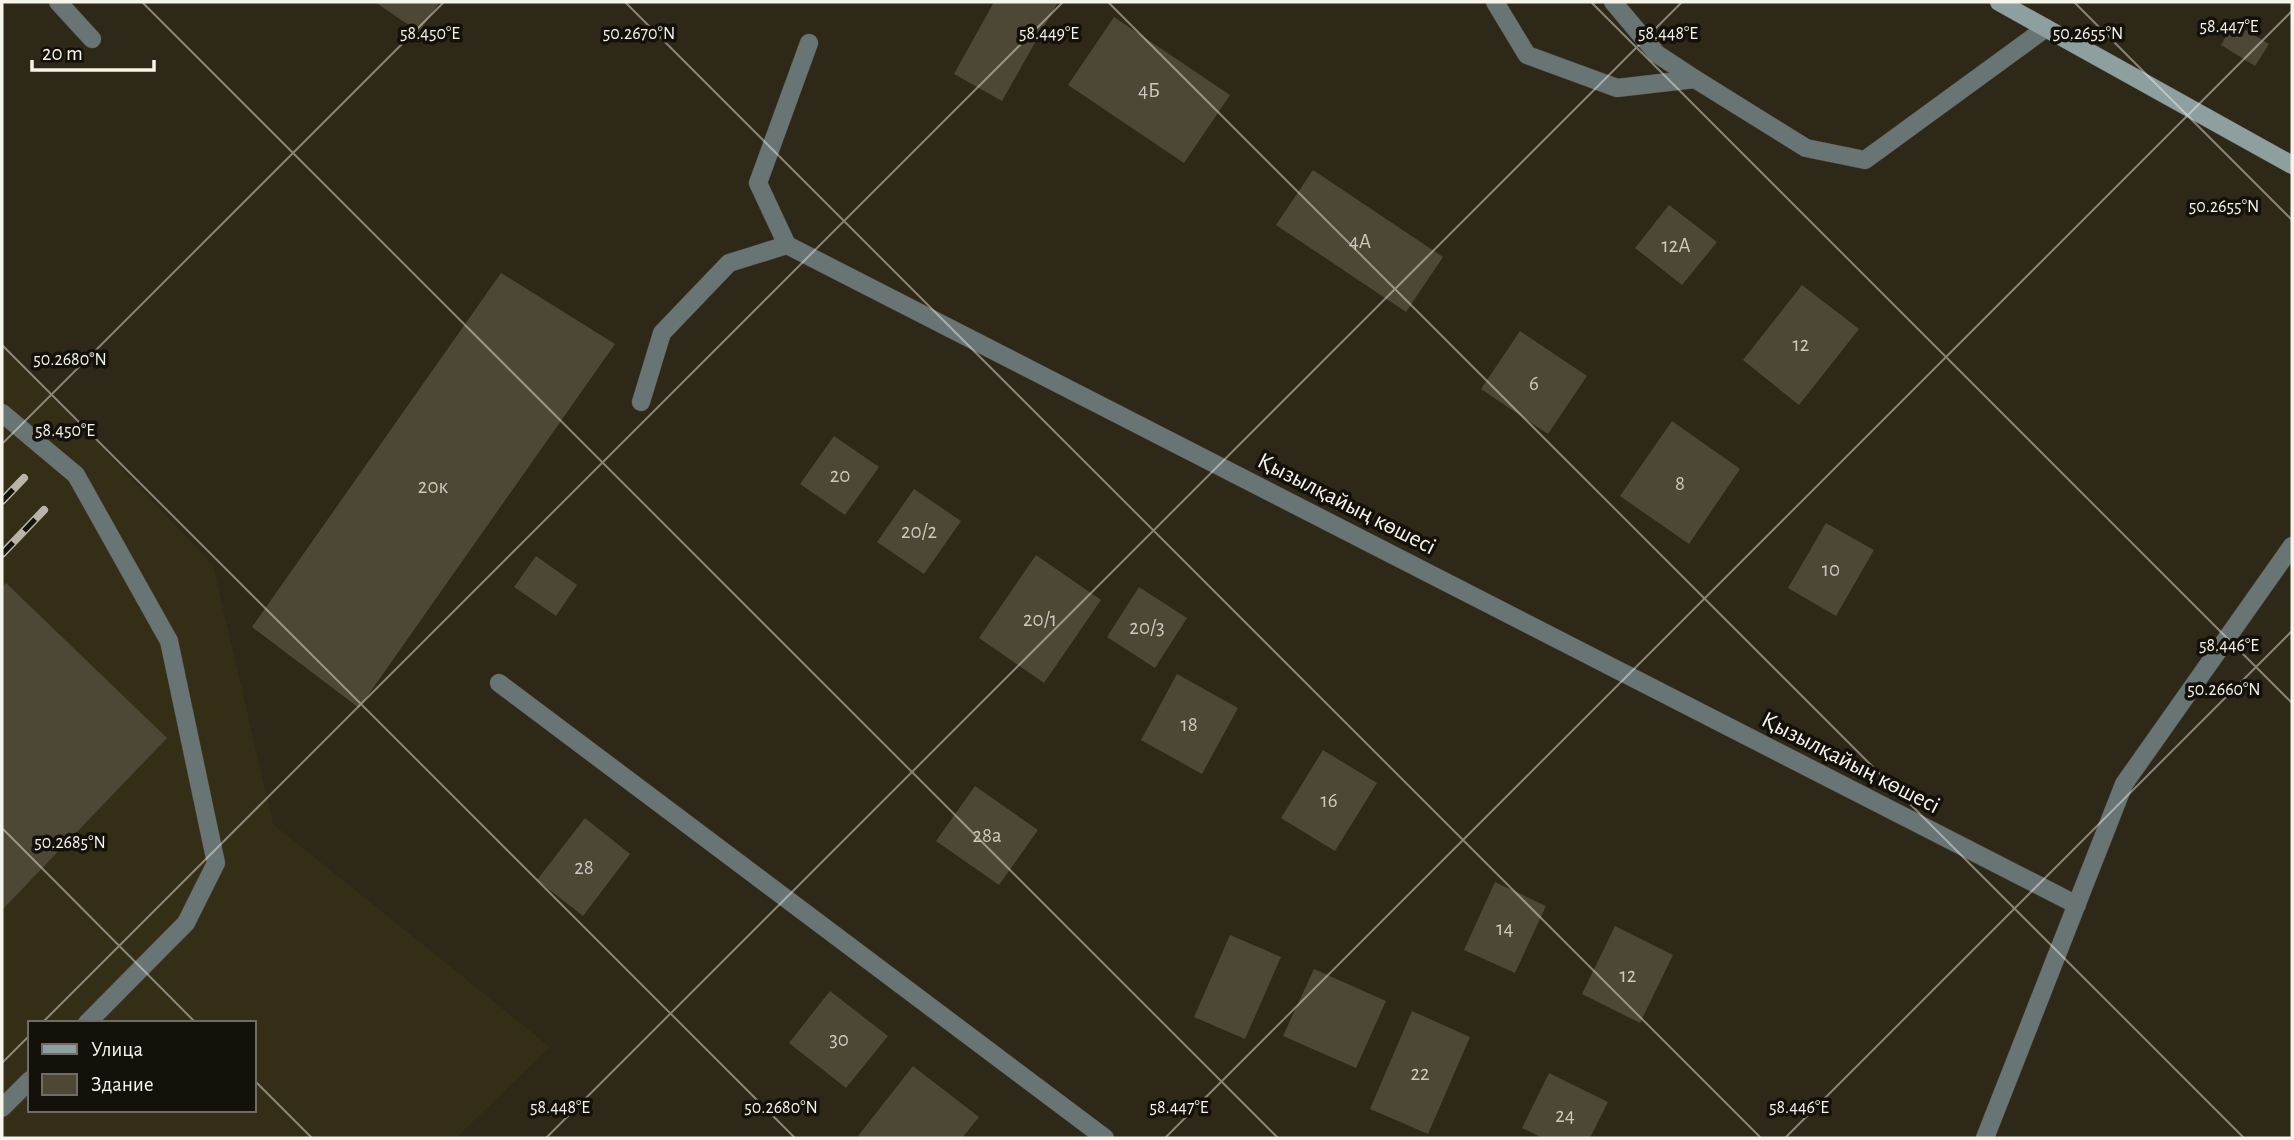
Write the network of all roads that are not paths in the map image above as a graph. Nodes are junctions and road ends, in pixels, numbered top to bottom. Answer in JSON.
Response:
{"nodes":[{"id":1,"x":58,"y":2,"type":"edge"},
{"id":2,"x":1495,"y":2,"type":"edge"},
{"id":3,"x":1613,"y":2,"type":"edge"},
{"id":4,"x":1999,"y":2,"type":"edge"},
{"id":5,"x":2046,"y":28,"type":"junction"},
{"id":6,"x":92,"y":39,"type":"dead end"},
{"id":7,"x":809,"y":43,"type":"dead end"},
{"id":8,"x":1695,"y":79,"type":"junction"},
{"id":9,"x":2292,"y":164,"type":"edge"},
{"id":10,"x":788,"y":245,"type":"junction"},
{"id":11,"x":640,"y":402,"type":"dead end"},
{"id":12,"x":2,"y":413,"type":"edge"},
{"id":13,"x":2292,"y":546,"type":"edge"},
{"id":14,"x":499,"y":683,"type":"dead end"},
{"id":15,"x":2077,"y":905,"type":"junction"},
{"id":16,"x":89,"y":1021,"type":"edge"},
{"id":17,"x":28,"y":1082,"type":"edge"},
{"id":18,"x":2,"y":1108,"type":"edge"},
{"id":19,"x":1105,"y":1138,"type":"edge"},
{"id":20,"x":1985,"y":1138,"type":"edge"}],
"edges":[{"from":1,"to":6,"type":"street"},
{"from":2,"to":8,"type":"street"},
{"from":3,"to":8,"type":"street"},
{"from":4,"to":5,"type":"street"},
{"from":5,"to":8,"type":"street"},
{"from":5,"to":9,"type":"street"},
{"from":7,"to":10,"type":"street"},
{"from":10,"to":11,"type":"street"},
{"from":10,"to":15,"type":"street","name":"Қызылқайың көшесі"},
{"from":12,"to":16,"type":"street"},
{"from":13,"to":15,"type":"street"},
{"from":14,"to":19,"type":"street"},
{"from":15,"to":20,"type":"street"},
{"from":17,"to":18,"type":"street"}]}
